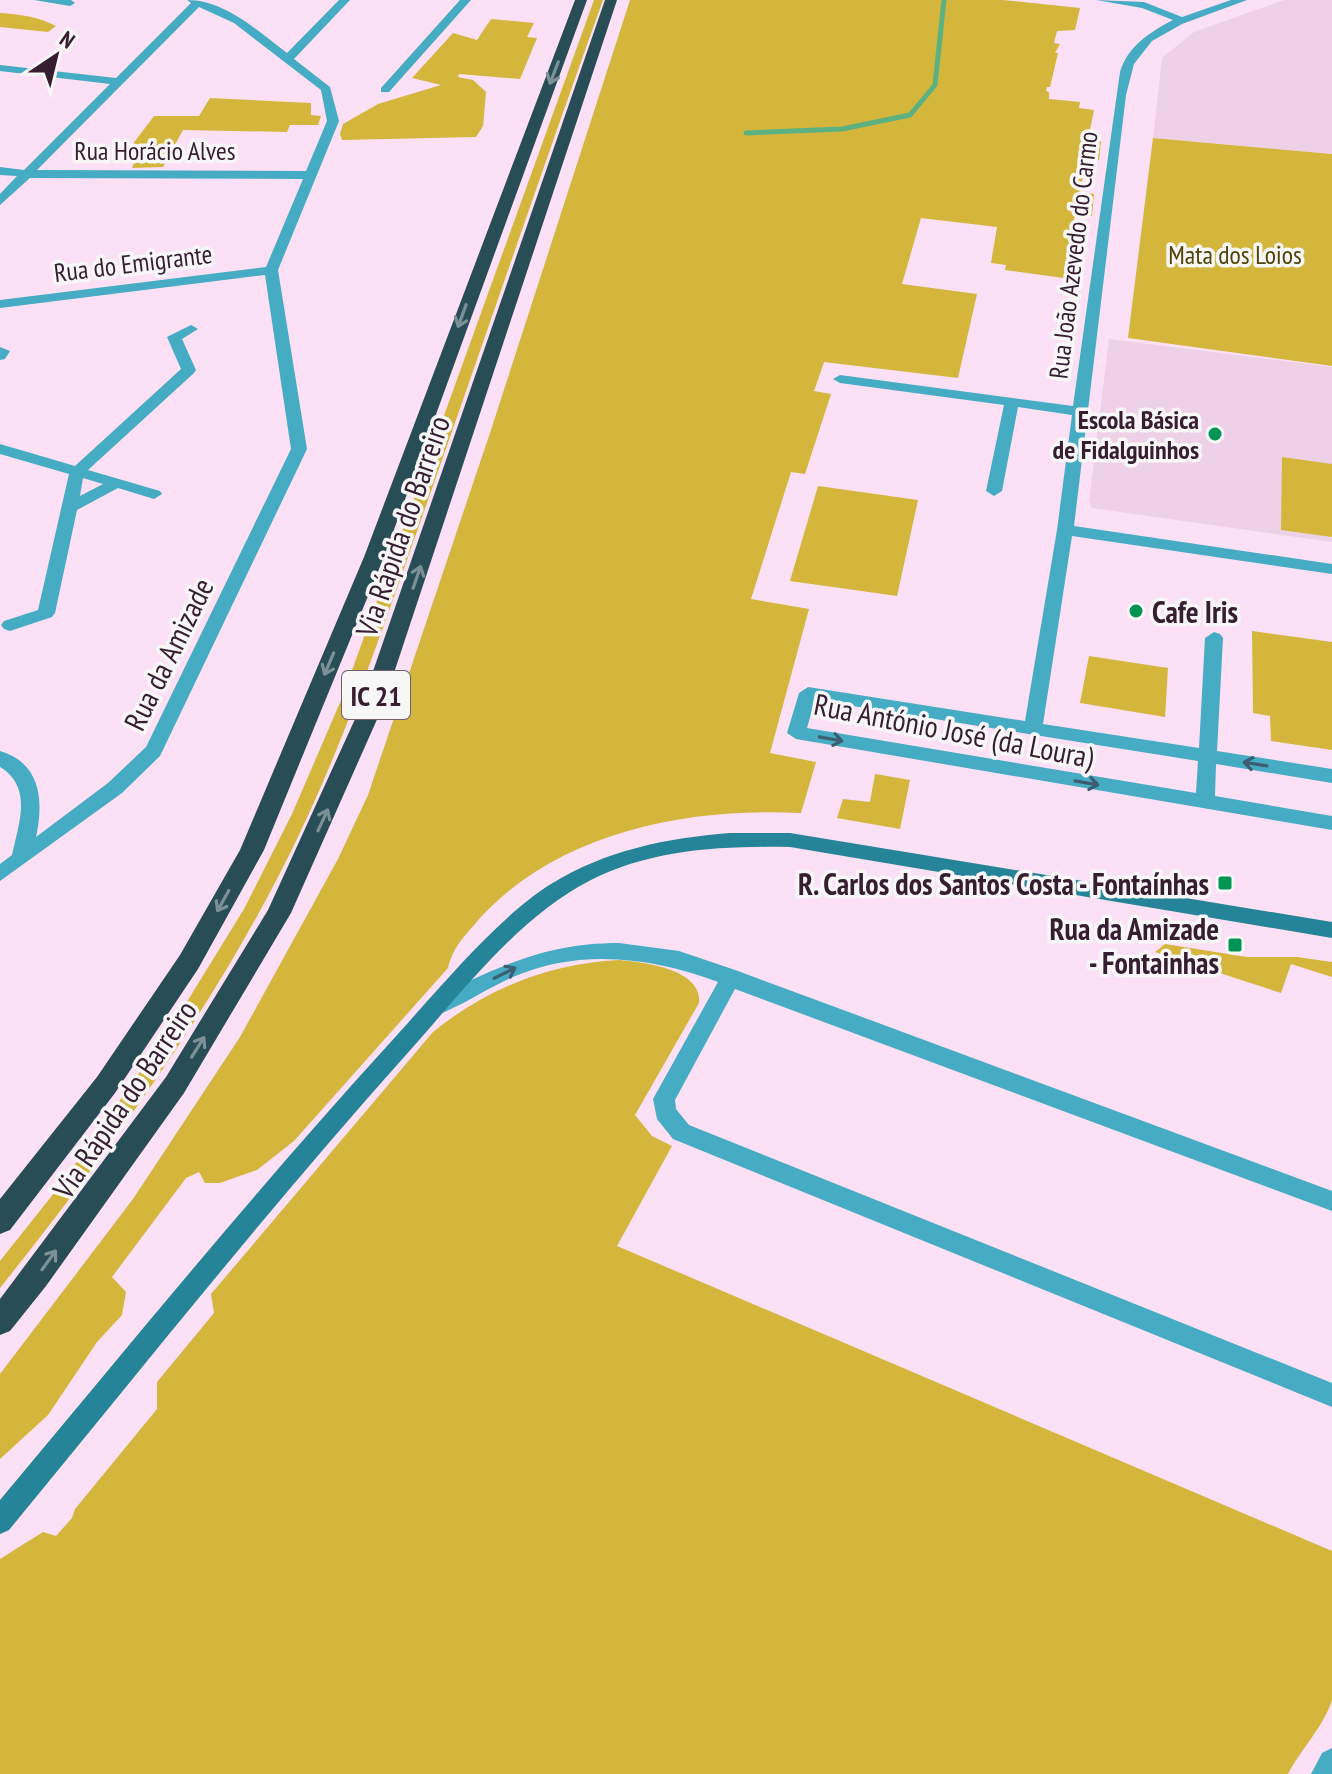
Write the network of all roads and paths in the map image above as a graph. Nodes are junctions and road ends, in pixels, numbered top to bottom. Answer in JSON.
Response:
{"nodes":[{"id":1,"x":39,"y":0,"type":"edge"},
{"id":2,"x":345,"y":0,"type":"edge"},
{"id":3,"x":466,"y":0,"type":"edge"},
{"id":4,"x":581,"y":0,"type":"edge"},
{"id":5,"x":611,"y":0,"type":"edge"},
{"id":6,"x":1101,"y":0,"type":"edge"},
{"id":7,"x":1242,"y":0,"type":"edge"},
{"id":8,"x":195,"y":1,"type":"edge"},
{"id":9,"x":70,"y":3,"type":"dead end"},
{"id":10,"x":1181,"y":20,"type":"junction"},
{"id":11,"x":287,"y":59,"type":"junction"},
{"id":12,"x":0,"y":68,"type":"edge"},
{"id":13,"x":121,"y":82,"type":"junction"},
{"id":14,"x":385,"y":90,"type":"dead end"},
{"id":15,"x":0,"y":171,"type":"edge"},
{"id":16,"x":29,"y":174,"type":"junction"},
{"id":17,"x":310,"y":175,"type":"junction"},
{"id":18,"x":0,"y":201,"type":"edge"},
{"id":19,"x":271,"y":270,"type":"junction"},
{"id":20,"x":0,"y":304,"type":"edge"},
{"id":21,"x":191,"y":329,"type":"dead end"},
{"id":22,"x":840,"y":379,"type":"dead end"},
{"id":23,"x":1012,"y":402,"type":"junction"},
{"id":24,"x":1079,"y":411,"type":"junction"},
{"id":25,"x":0,"y":449,"type":"edge"},
{"id":26,"x":77,"y":472,"type":"junction"},
{"id":27,"x":117,"y":483,"type":"junction"},
{"id":28,"x":994,"y":491,"type":"dead end"},
{"id":29,"x":154,"y":494,"type":"dead end"},
{"id":30,"x":70,"y":507,"type":"junction"},
{"id":31,"x":1065,"y":530,"type":"junction"},
{"id":32,"x":1332,"y":569,"type":"edge"},
{"id":33,"x":10,"y":625,"type":"dead end"},
{"id":34,"x":1214,"y":638,"type":"dead end"},
{"id":35,"x":1033,"y":729,"type":"junction"},
{"id":36,"x":1207,"y":757,"type":"junction"},
{"id":37,"x":0,"y":758,"type":"edge"},
{"id":38,"x":1332,"y":776,"type":"edge"},
{"id":39,"x":1205,"y":804,"type":"junction"},
{"id":40,"x":1332,"y":823,"type":"edge"},
{"id":41,"x":21,"y":858,"type":"junction"},
{"id":42,"x":0,"y":874,"type":"edge"},
{"id":43,"x":1332,"y":930,"type":"edge"},
{"id":44,"x":731,"y":977,"type":"junction"},
{"id":45,"x":435,"y":1007,"type":"junction"},
{"id":46,"x":1332,"y":1201,"type":"edge"},
{"id":47,"x":0,"y":1221,"type":"edge"},
{"id":48,"x":0,"y":1321,"type":"edge"},
{"id":49,"x":1332,"y":1395,"type":"edge"},
{"id":50,"x":0,"y":1521,"type":"edge"},
{"id":51,"x":1332,"y":1763,"type":"edge"},
{"id":52,"x":1326,"y":1774,"type":"edge"}],
"edges":[{"from":1,"to":9,"type":"street"},
{"from":2,"to":11,"type":"street"},
{"from":3,"to":14,"type":"street"},
{"from":4,"to":47,"type":"highway","name":"Via Rápida do Barreiro","number":"IC 21","one_way":true},
{"from":48,"to":5,"type":"highway","name":"Via Rápida do Barreiro","number":"IC 21","one_way":true},
{"from":6,"to":10,"type":"street"},
{"from":7,"to":10,"type":"street","name":"Rua João Azevedo do Carmo"},
{"from":8,"to":11,"type":"street"},
{"from":8,"to":13,"type":"street"},
{"from":10,"to":24,"type":"street","name":"Rua João Azevedo do Carmo"},
{"from":11,"to":17,"type":"street"},
{"from":12,"to":13,"type":"street"},
{"from":13,"to":16,"type":"street"},
{"from":15,"to":16,"type":"street","name":"Rua Horácio Alves"},
{"from":16,"to":17,"type":"street","name":"Rua Horácio Alves"},
{"from":16,"to":18,"type":"street"},
{"from":17,"to":19,"type":"street"},
{"from":19,"to":20,"type":"street","name":"Rua do Emigrante"},
{"from":19,"to":41,"type":"street","name":"Rua da Amizade"},
{"from":21,"to":26,"type":"street"},
{"from":22,"to":23,"type":"street"},
{"from":23,"to":24,"type":"street"},
{"from":23,"to":28,"type":"street"},
{"from":24,"to":31,"type":"street","name":"Rua João Azevedo do Carmo"},
{"from":25,"to":26,"type":"street"},
{"from":26,"to":27,"type":"street"},
{"from":26,"to":30,"type":"street"},
{"from":27,"to":29,"type":"street"},
{"from":27,"to":30,"type":"street"},
{"from":30,"to":33,"type":"street"},
{"from":31,"to":32,"type":"street"},
{"from":31,"to":35,"type":"street","name":"Rua João Azevedo do Carmo"},
{"from":34,"to":36,"type":"street"},
{"from":35,"to":36,"type":"street","name":"Rua António José (da Loura)"},
{"from":35,"to":39,"type":"street","name":"Rua António José (da Loura)","one_way":true},
{"from":38,"to":36,"type":"street","name":"Rua António José (da Loura)","one_way":true},
{"from":36,"to":39,"type":"street"},
{"from":37,"to":41,"type":"street"},
{"from":39,"to":40,"type":"street","name":"Rua António José (da Loura)"},
{"from":41,"to":42,"type":"street","name":"Rua da Amizade"},
{"from":43,"to":45,"type":"main road"},
{"from":45,"to":44,"type":"street","one_way":true},
{"from":44,"to":46,"type":"street"},
{"from":44,"to":49,"type":"street"},
{"from":45,"to":50,"type":"main road"},
{"from":51,"to":52,"type":"street"}]}
